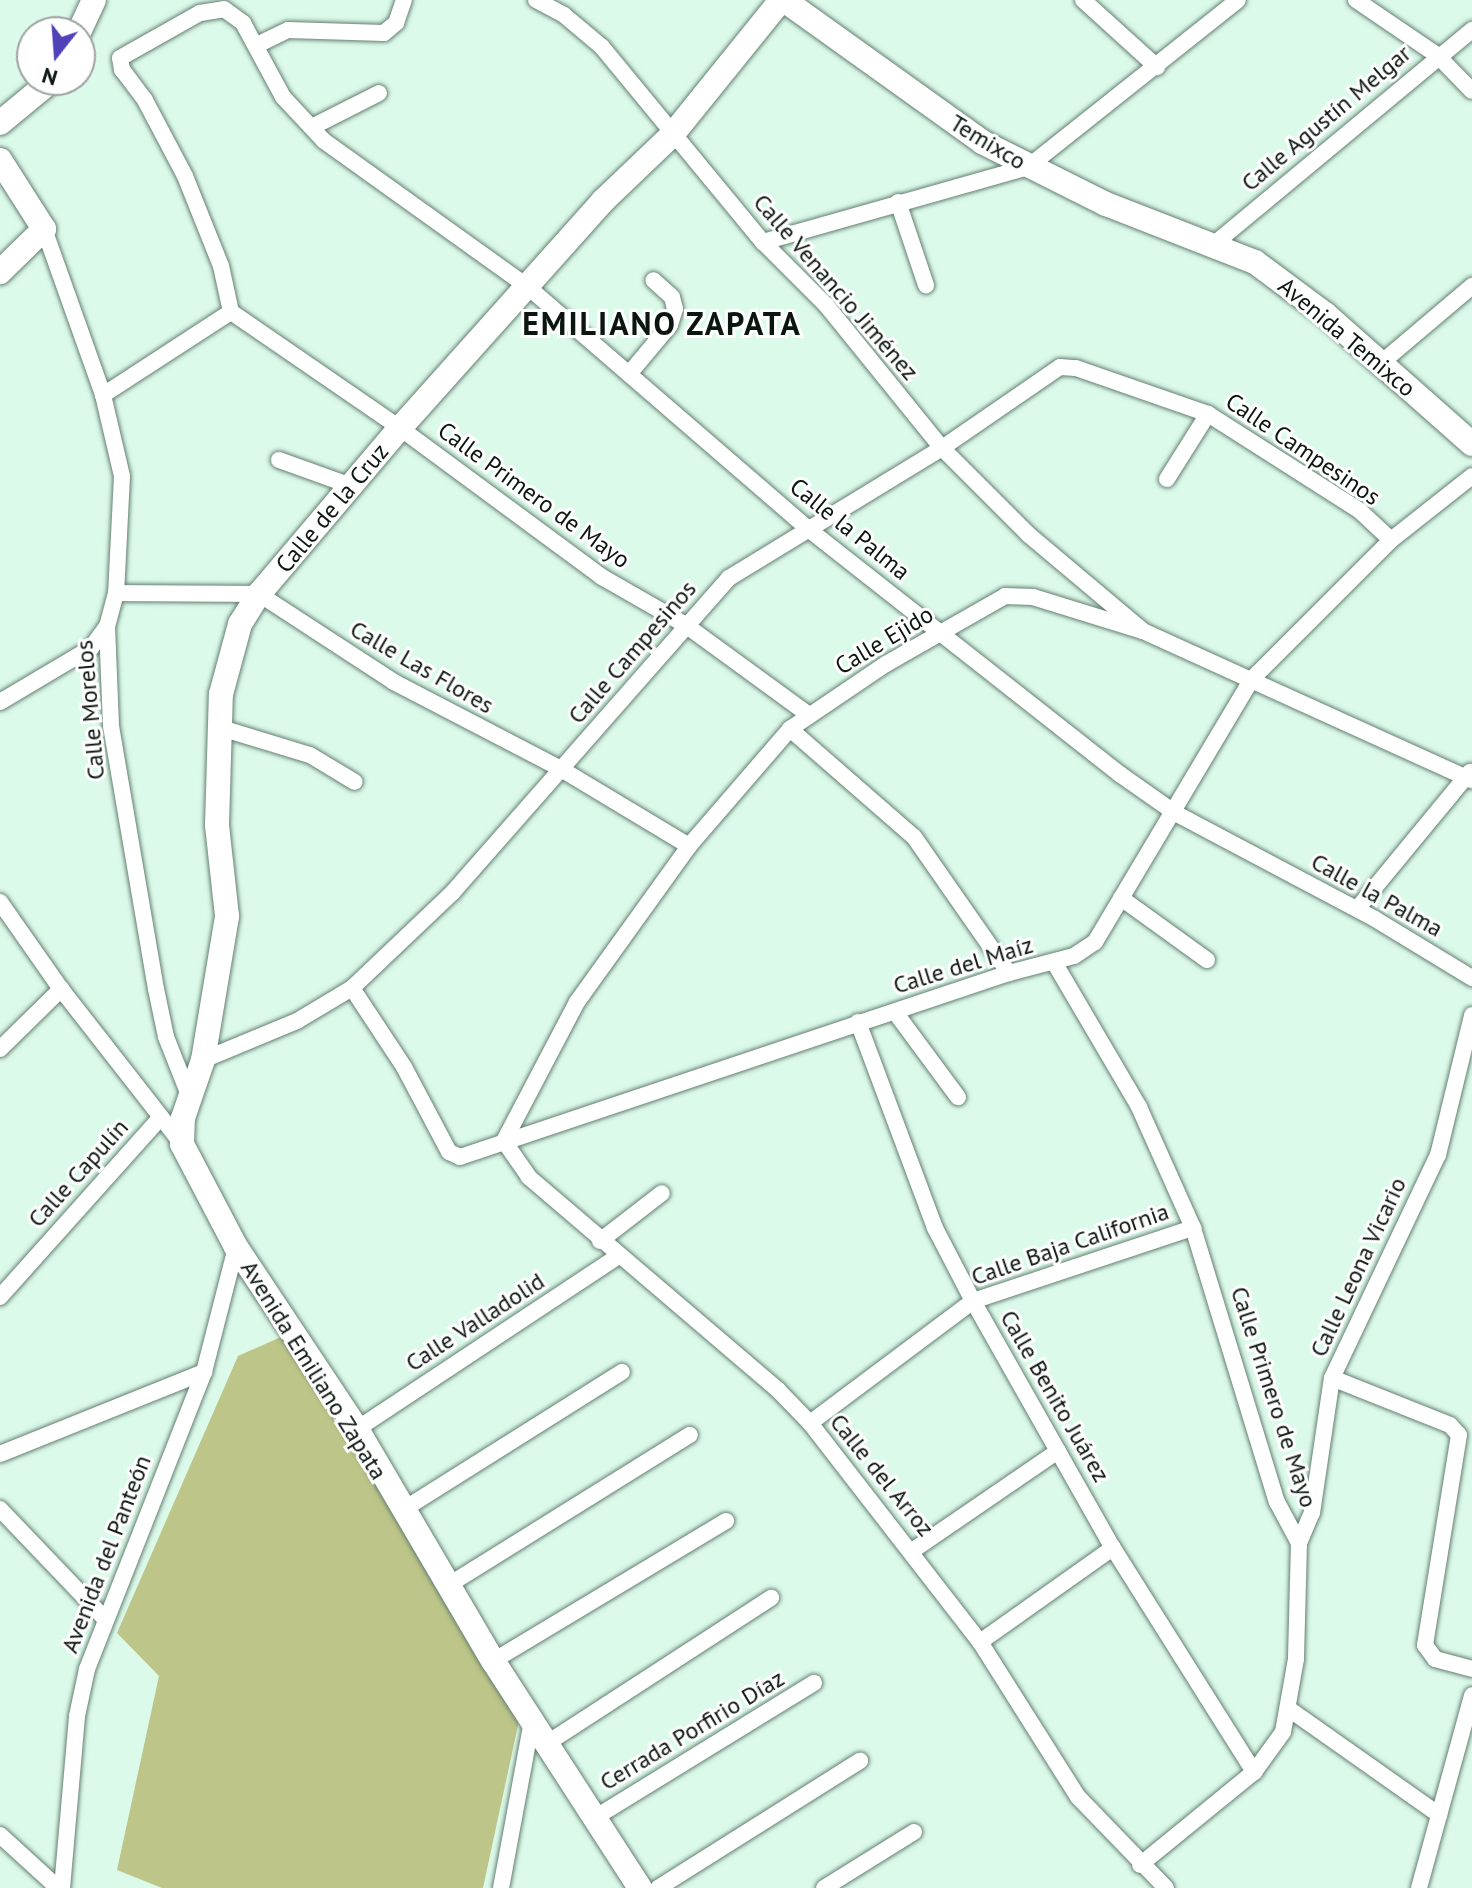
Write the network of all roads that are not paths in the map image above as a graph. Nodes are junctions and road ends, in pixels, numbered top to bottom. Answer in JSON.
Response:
{"nodes":[{"id":1,"x":404,"y":0,"type":"edge"},
{"id":2,"x":536,"y":0,"type":"edge"},
{"id":3,"x":782,"y":0,"type":"edge"},
{"id":4,"x":1083,"y":0,"type":"edge"},
{"id":5,"x":1238,"y":0,"type":"edge"},
{"id":6,"x":1356,"y":0,"type":"edge"},
{"id":7,"x":568,"y":7,"type":"edge"},
{"id":8,"x":1472,"y":30,"type":"edge"},
{"id":9,"x":257,"y":45,"type":"junction"},
{"id":10,"x":1437,"y":55,"type":"junction"},
{"id":11,"x":1157,"y":67,"type":"junction"},
{"id":12,"x":1472,"y":91,"type":"edge"},
{"id":13,"x":379,"y":93,"type":"dead end"},
{"id":14,"x":33,"y":96,"type":"edge"},
{"id":15,"x":0,"y":123,"type":"edge"},
{"id":16,"x":312,"y":127,"type":"junction"},
{"id":17,"x":673,"y":134,"type":"junction"},
{"id":18,"x":0,"y":160,"type":"edge"},
{"id":19,"x":1028,"y":167,"type":"junction"},
{"id":20,"x":898,"y":202,"type":"junction"},
{"id":21,"x":44,"y":229,"type":"junction"},
{"id":22,"x":763,"y":242,"type":"junction"},
{"id":23,"x":1213,"y":245,"type":"junction"},
{"id":24,"x":0,"y":272,"type":"edge"},
{"id":25,"x":653,"y":280,"type":"dead end"},
{"id":26,"x":926,"y":285,"type":"dead end"},
{"id":27,"x":1472,"y":286,"type":"edge"},
{"id":28,"x":528,"y":287,"type":"junction"},
{"id":29,"x":231,"y":312,"type":"junction"},
{"id":30,"x":1380,"y":364,"type":"junction"},
{"id":31,"x":629,"y":374,"type":"junction"},
{"id":32,"x":103,"y":395,"type":"junction"},
{"id":33,"x":1208,"y":414,"type":"junction"},
{"id":34,"x":400,"y":428,"type":"junction"},
{"id":35,"x":1472,"y":444,"type":"edge"},
{"id":36,"x":942,"y":448,"type":"junction"},
{"id":37,"x":279,"y":460,"type":"dead end"},
{"id":38,"x":1472,"y":476,"type":"edge"},
{"id":39,"x":1167,"y":479,"type":"dead end"},
{"id":40,"x":354,"y":487,"type":"junction"},
{"id":41,"x":807,"y":528,"type":"junction"},
{"id":42,"x":1391,"y":540,"type":"junction"},
{"id":43,"x":116,"y":593,"type":"junction"},
{"id":44,"x":259,"y":594,"type":"junction"},
{"id":45,"x":684,"y":624,"type":"junction"},
{"id":46,"x":107,"y":626,"type":"junction"},
{"id":47,"x":1143,"y":631,"type":"junction"},
{"id":48,"x":943,"y":633,"type":"junction"},
{"id":49,"x":1252,"y":679,"type":"junction"},
{"id":50,"x":0,"y":702,"type":"edge"},
{"id":51,"x":809,"y":715,"type":"junction"},
{"id":52,"x":221,"y":728,"type":"junction"},
{"id":53,"x":790,"y":729,"type":"junction"},
{"id":54,"x":561,"y":769,"type":"junction"},
{"id":55,"x":1470,"y":776,"type":"edge"},
{"id":56,"x":355,"y":782,"type":"dead end"},
{"id":57,"x":1175,"y":813,"type":"junction"},
{"id":58,"x":689,"y":846,"type":"junction"},
{"id":59,"x":1121,"y":898,"type":"junction"},
{"id":60,"x":0,"y":902,"type":"edge"},
{"id":61,"x":1357,"y":909,"type":"junction"},
{"id":62,"x":1207,"y":960,"type":"dead end"},
{"id":63,"x":1054,"y":962,"type":"junction"},
{"id":64,"x":1009,"y":973,"type":"junction"},
{"id":65,"x":1472,"y":978,"type":"edge"},
{"id":66,"x":352,"y":988,"type":"junction"},
{"id":67,"x":61,"y":989,"type":"junction"},
{"id":68,"x":895,"y":1012,"type":"junction"},
{"id":69,"x":1472,"y":1015,"type":"edge"},
{"id":70,"x":858,"y":1022,"type":"junction"},
{"id":71,"x":0,"y":1049,"type":"edge"},
{"id":72,"x":203,"y":1060,"type":"junction"},
{"id":73,"x":189,"y":1095,"type":"junction"},
{"id":74,"x":958,"y":1097,"type":"dead end"},
{"id":75,"x":161,"y":1117,"type":"junction"},
{"id":76,"x":504,"y":1141,"type":"junction"},
{"id":77,"x":182,"y":1144,"type":"junction"},
{"id":78,"x":662,"y":1193,"type":"dead end"},
{"id":79,"x":1193,"y":1228,"type":"junction"},
{"id":80,"x":600,"y":1241,"type":"junction"},
{"id":81,"x":236,"y":1247,"type":"junction"},
{"id":82,"x":618,"y":1256,"type":"junction"},
{"id":83,"x":0,"y":1297,"type":"edge"},
{"id":84,"x":973,"y":1301,"type":"junction"},
{"id":85,"x":204,"y":1372,"type":"junction"},
{"id":86,"x":622,"y":1372,"type":"dead end"},
{"id":87,"x":1332,"y":1378,"type":"junction"},
{"id":88,"x":810,"y":1423,"type":"junction"},
{"id":89,"x":357,"y":1429,"type":"junction"},
{"id":90,"x":690,"y":1435,"type":"dead end"},
{"id":91,"x":1058,"y":1451,"type":"junction"},
{"id":92,"x":0,"y":1454,"type":"edge"},
{"id":93,"x":0,"y":1509,"type":"edge"},
{"id":94,"x":401,"y":1511,"type":"junction"},
{"id":95,"x":726,"y":1521,"type":"dead end"},
{"id":96,"x":1299,"y":1543,"type":"junction"},
{"id":97,"x":1113,"y":1548,"type":"junction"},
{"id":98,"x":912,"y":1551,"type":"junction"},
{"id":99,"x":447,"y":1586,"type":"junction"},
{"id":100,"x":771,"y":1598,"type":"dead end"},
{"id":101,"x":104,"y":1618,"type":"junction"},
{"id":102,"x":980,"y":1642,"type":"junction"},
{"id":103,"x":493,"y":1661,"type":"junction"},
{"id":104,"x":1472,"y":1669,"type":"edge"},
{"id":105,"x":814,"y":1683,"type":"dead end"},
{"id":106,"x":1472,"y":1695,"type":"edge"},
{"id":107,"x":1289,"y":1709,"type":"junction"},
{"id":108,"x":532,"y":1721,"type":"junction"},
{"id":109,"x":549,"y":1742,"type":"junction"},
{"id":110,"x":860,"y":1761,"type":"dead end"},
{"id":111,"x":1254,"y":1772,"type":"junction"},
{"id":112,"x":1439,"y":1815,"type":"junction"},
{"id":113,"x":596,"y":1817,"type":"junction"},
{"id":114,"x":914,"y":1832,"type":"dead end"},
{"id":115,"x":0,"y":1835,"type":"edge"},
{"id":116,"x":1140,"y":1865,"type":"junction"},
{"id":117,"x":60,"y":1888,"type":"edge"},
{"id":118,"x":501,"y":1888,"type":"edge"},
{"id":119,"x":640,"y":1888,"type":"edge"},
{"id":120,"x":658,"y":1888,"type":"edge"},
{"id":121,"x":824,"y":1888,"type":"edge"},
{"id":122,"x":1166,"y":1888,"type":"edge"},
{"id":123,"x":1419,"y":1888,"type":"edge"}],
"edges":[{"from":1,"to":9,"type":"street"},
{"from":2,"to":7,"type":"street","name":"Calle Venancio Jiménez"},
{"from":3,"to":17,"type":"main road","name":"Calle de la Cruz"},
{"from":3,"to":19,"type":"main road","name":"Temixco"},
{"from":4,"to":11,"type":"street"},
{"from":5,"to":11,"type":"street"},
{"from":6,"to":10,"type":"street"},
{"from":7,"to":17,"type":"street","name":"Calle Venancio Jiménez"},
{"from":8,"to":10,"type":"street","name":"Calle Agustín Melgar"},
{"from":9,"to":16,"type":"street","name":"Calle la Palma"},
{"from":9,"to":29,"type":"street","name":"Calle la Palma"},
{"from":10,"to":12,"type":"street"},
{"from":10,"to":23,"type":"street","name":"Calle Agustín Melgar"},
{"from":11,"to":19,"type":"street"},
{"from":13,"to":16,"type":"street"},
{"from":14,"to":15,"type":"main road"},
{"from":16,"to":28,"type":"street","name":"Calle la Palma"},
{"from":17,"to":22,"type":"street","name":"Calle Venancio Jiménez"},
{"from":17,"to":28,"type":"main road","name":"Calle de la Cruz"},
{"from":18,"to":21,"type":"main road"},
{"from":19,"to":20,"type":"street"},
{"from":19,"to":23,"type":"main road","name":"Temixco"},
{"from":20,"to":22,"type":"street"},
{"from":20,"to":26,"type":"street"},
{"from":21,"to":24,"type":"main road"},
{"from":21,"to":32,"type":"street","name":"Calle Morelos"},
{"from":22,"to":36,"type":"street","name":"Calle Venancio Jiménez"},
{"from":23,"to":30,"type":"main road","name":"Avenida Temixco"},
{"from":25,"to":31,"type":"street"},
{"from":27,"to":30,"type":"street"},
{"from":28,"to":31,"type":"street","name":"Calle la Palma"},
{"from":28,"to":34,"type":"main road","name":"Calle de la Cruz"},
{"from":29,"to":32,"type":"street"},
{"from":29,"to":34,"type":"street","name":"Calle Primero de Mayo"},
{"from":30,"to":35,"type":"main road","name":"Avenida Temixco"},
{"from":31,"to":41,"type":"street","name":"Calle la Palma"},
{"from":32,"to":43,"type":"street","name":"Calle Morelos"},
{"from":33,"to":36,"type":"street","name":"Calle Campesinos"},
{"from":33,"to":39,"type":"street"},
{"from":33,"to":42,"type":"street","name":"Calle Campesinos"},
{"from":34,"to":40,"type":"main road","name":"Calle de la Cruz"},
{"from":34,"to":45,"type":"street","name":"Calle Primero de Mayo"},
{"from":36,"to":41,"type":"street","name":"Calle Campesinos"},
{"from":36,"to":47,"type":"street","name":"Calle Venancio Jiménez"},
{"from":37,"to":40,"type":"street"},
{"from":38,"to":42,"type":"street","name":"Calle del Maíz"},
{"from":40,"to":44,"type":"main road","name":"Calle de la Cruz"},
{"from":41,"to":45,"type":"street","name":"Calle Campesinos"},
{"from":41,"to":48,"type":"street","name":"Calle la Palma"},
{"from":42,"to":49,"type":"street","name":"Calle del Maíz"},
{"from":43,"to":44,"type":"street"},
{"from":43,"to":46,"type":"street","name":"Calle Morelos"},
{"from":44,"to":52,"type":"main road","name":"Calle de la Cruz"},
{"from":44,"to":54,"type":"street","name":"Calle Las Flores"},
{"from":45,"to":51,"type":"street","name":"Calle Primero de Mayo"},
{"from":45,"to":54,"type":"street","name":"Calle Campesinos"},
{"from":46,"to":50,"type":"street"},
{"from":46,"to":73,"type":"street","name":"Calle Morelos"},
{"from":47,"to":48,"type":"street","name":"Calle Ejido"},
{"from":47,"to":49,"type":"street","name":"Calle Ejido"},
{"from":48,"to":51,"type":"street","name":"Calle Ejido"},
{"from":48,"to":57,"type":"street","name":"Calle la Palma"},
{"from":49,"to":55,"type":"street","name":"Calle Ejido"},
{"from":49,"to":57,"type":"street","name":"Calle del Maíz"},
{"from":51,"to":53,"type":"street","name":"Calle Ejido"},
{"from":52,"to":56,"type":"street"},
{"from":52,"to":72,"type":"main road","name":"Calle de la Cruz"},
{"from":53,"to":58,"type":"street","name":"Calle Ejido"},
{"from":53,"to":64,"type":"street"},
{"from":54,"to":58,"type":"street","name":"Calle Las Flores"},
{"from":54,"to":66,"type":"street","name":"Calle Campesinos"},
{"from":55,"to":61,"type":"street"},
{"from":57,"to":59,"type":"street","name":"Calle del Maíz"},
{"from":57,"to":61,"type":"street","name":"Calle la Palma"},
{"from":58,"to":76,"type":"street","name":"Calle Ejido"},
{"from":59,"to":62,"type":"street"},
{"from":59,"to":63,"type":"street","name":"Calle del Maíz"},
{"from":60,"to":67,"type":"street","name":"Avenida Emiliano Zapata"},
{"from":61,"to":65,"type":"street","name":"Calle la Palma"},
{"from":63,"to":64,"type":"street","name":"Calle del Maíz"},
{"from":63,"to":79,"type":"street","name":"Calle Primero de Mayo"},
{"from":64,"to":68,"type":"street","name":"Calle del Maíz"},
{"from":66,"to":72,"type":"street","name":"Calle Campesinos"},
{"from":66,"to":76,"type":"street","name":"Calle del Maíz"},
{"from":67,"to":71,"type":"street"},
{"from":67,"to":75,"type":"street","name":"Avenida Emiliano Zapata"},
{"from":68,"to":70,"type":"street","name":"Calle del Maíz"},
{"from":68,"to":74,"type":"street"},
{"from":69,"to":87,"type":"street","name":"Calle Leona Vicario"},
{"from":70,"to":76,"type":"street","name":"Calle del Maíz"},
{"from":70,"to":84,"type":"street","name":"Calle Benito Juárez"},
{"from":72,"to":73,"type":"main road","name":"Calle de la Cruz"},
{"from":73,"to":77,"type":"main road","name":"Calle de la Cruz"},
{"from":75,"to":77,"type":"street","name":"Avenida Emiliano Zapata"},
{"from":75,"to":83,"type":"street","name":"Calle Capulín"},
{"from":76,"to":80,"type":"street","name":"Calle del Arroz"},
{"from":77,"to":81,"type":"main road","name":"Avenida Emiliano Zapata"},
{"from":78,"to":80,"type":"street"},
{"from":79,"to":84,"type":"street","name":"Calle Baja California"},
{"from":79,"to":96,"type":"street","name":"Calle Primero de Mayo"},
{"from":80,"to":82,"type":"street","name":"Calle del Arroz"},
{"from":81,"to":85,"type":"street","name":"Avenida del Panteón"},
{"from":81,"to":89,"type":"main road","name":"Avenida Emiliano Zapata"},
{"from":82,"to":88,"type":"street","name":"Calle del Arroz"},
{"from":82,"to":89,"type":"street","name":"Calle Valladolid"},
{"from":84,"to":88,"type":"street","name":"Calle Baja California"},
{"from":84,"to":91,"type":"street","name":"Calle Benito Juárez"},
{"from":85,"to":92,"type":"street"},
{"from":85,"to":101,"type":"street","name":"Avenida del Panteón"},
{"from":86,"to":94,"type":"street"},
{"from":87,"to":96,"type":"street","name":"Calle Leona Vicario"},
{"from":87,"to":104,"type":"street"},
{"from":88,"to":98,"type":"street","name":"Calle del Arroz"},
{"from":89,"to":94,"type":"main road","name":"Avenida Emiliano Zapata"},
{"from":90,"to":99,"type":"street"},
{"from":91,"to":97,"type":"street","name":"Calle Benito Juárez"},
{"from":91,"to":98,"type":"street"},
{"from":93,"to":101,"type":"street"},
{"from":94,"to":99,"type":"main road","name":"Avenida Emiliano Zapata"},
{"from":95,"to":103,"type":"street"},
{"from":96,"to":107,"type":"street","name":"Calle Primero de Mayo"},
{"from":97,"to":102,"type":"street"},
{"from":97,"to":111,"type":"street","name":"Calle Benito Juárez"},
{"from":98,"to":102,"type":"street","name":"Calle del Arroz"},
{"from":99,"to":103,"type":"main road","name":"Avenida Emiliano Zapata"},
{"from":100,"to":109,"type":"street"},
{"from":101,"to":117,"type":"street","name":"Avenida del Panteón"},
{"from":102,"to":116,"type":"street","name":"Calle del Arroz"},
{"from":103,"to":108,"type":"main road","name":"Avenida Emiliano Zapata"},
{"from":105,"to":113,"type":"street","name":"Cerrada Porfirio Díaz"},
{"from":106,"to":112,"type":"street"},
{"from":107,"to":111,"type":"street","name":"Calle Primero de Mayo"},
{"from":107,"to":112,"type":"street"},
{"from":108,"to":109,"type":"main road","name":"Avenida Emiliano Zapata"},
{"from":108,"to":118,"type":"street"},
{"from":109,"to":113,"type":"main road","name":"Avenida Emiliano Zapata"},
{"from":110,"to":120,"type":"street"},
{"from":111,"to":116,"type":"street","name":"Calle Primero de Mayo"},
{"from":112,"to":123,"type":"street"},
{"from":113,"to":119,"type":"main road","name":"Avenida Emiliano Zapata"},
{"from":114,"to":121,"type":"street"},
{"from":115,"to":117,"type":"street"},
{"from":116,"to":122,"type":"street","name":"Calle del Arroz"}]}
